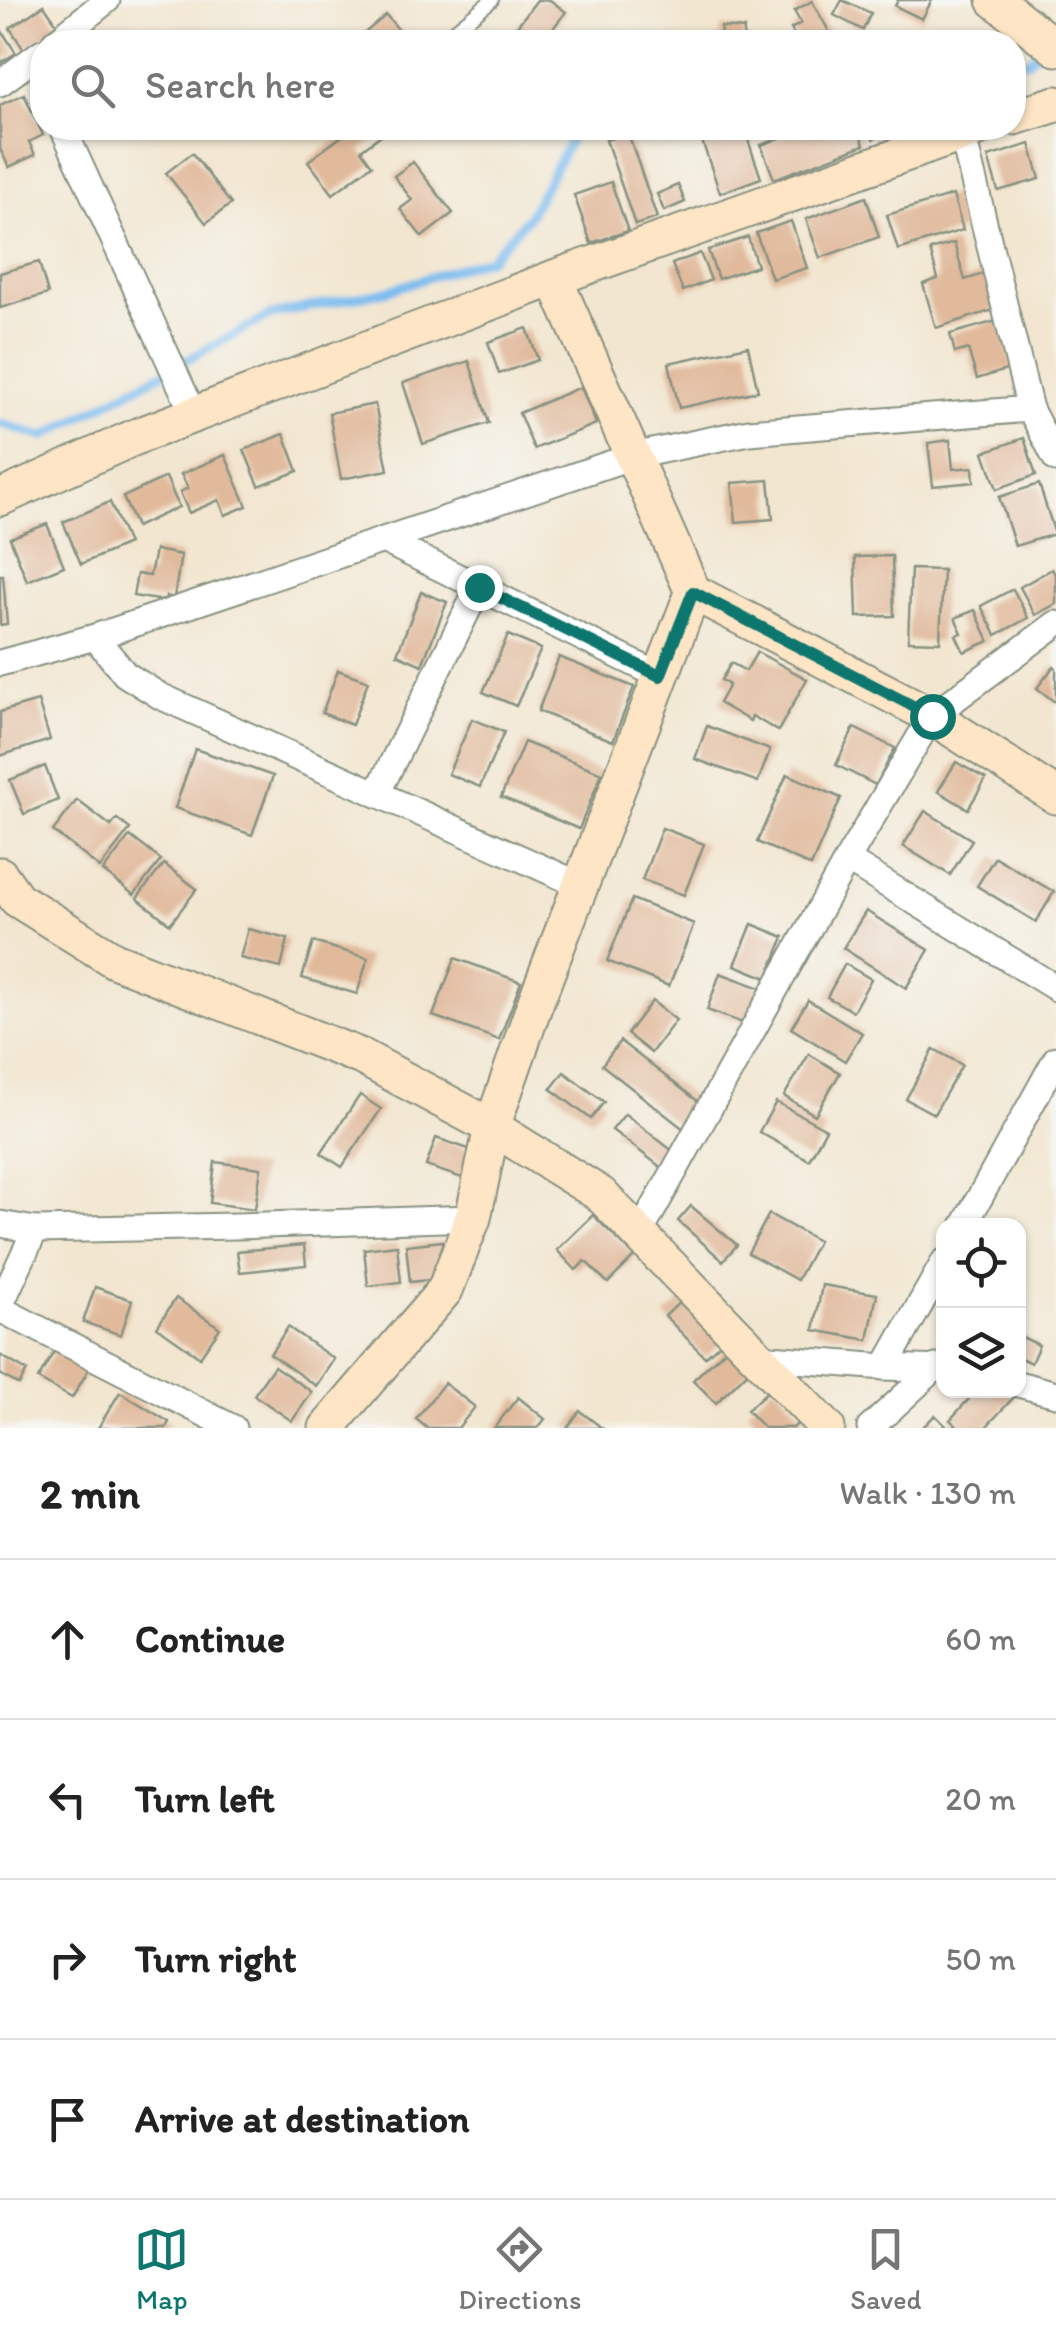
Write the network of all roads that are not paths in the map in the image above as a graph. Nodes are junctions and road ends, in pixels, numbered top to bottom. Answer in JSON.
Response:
{"nodes":[{"id":1,"x":106,"y":0,"type":"edge"},
{"id":2,"x":492,"y":0,"type":"edge"},
{"id":3,"x":995,"y":0,"type":"edge"},
{"id":4,"x":70,"y":30,"type":"edge"},
{"id":5,"x":455,"y":30,"type":"edge"},
{"id":6,"x":1045,"y":40,"type":"edge"},
{"id":7,"x":30,"y":70,"type":"edge"},
{"id":8,"x":0,"y":83,"type":"edge"},
{"id":9,"x":1056,"y":104,"type":"edge"},
{"id":10,"x":1026,"y":113,"type":"edge"},
{"id":11,"x":68,"y":140,"type":"edge"},
{"id":12,"x":942,"y":140,"type":"edge"},
{"id":13,"x":972,"y":140,"type":"edge"},
{"id":14,"x":554,"y":278,"type":"junction"},
{"id":15,"x":1030,"y":409,"type":"junction"},
{"id":16,"x":194,"y":414,"type":"junction"},
{"id":17,"x":633,"y":456,"type":"junction"},
{"id":18,"x":1056,"y":459,"type":"edge"},
{"id":19,"x":0,"y":498,"type":"edge"},
{"id":20,"x":382,"y":540,"type":"junction"},
{"id":21,"x":479,"y":587,"type":"junction"},
{"id":22,"x":693,"y":592,"type":"junction"},
{"id":23,"x":1056,"y":624,"type":"edge"},
{"id":24,"x":95,"y":637,"type":"junction"},
{"id":25,"x":0,"y":664,"type":"edge"},
{"id":26,"x":660,"y":676,"type":"junction"},
{"id":27,"x":932,"y":716,"type":"junction"},
{"id":28,"x":378,"y":794,"type":"junction"},
{"id":29,"x":1056,"y":796,"type":"edge"},
{"id":30,"x":848,"y":860,"type":"junction"},
{"id":31,"x":0,"y":875,"type":"edge"},
{"id":32,"x":580,"y":886,"type":"junction"},
{"id":33,"x":1056,"y":988,"type":"edge"},
{"id":34,"x":1056,"y":1058,"type":"edge"},
{"id":35,"x":492,"y":1127,"type":"junction"},
{"id":36,"x":473,"y":1218,"type":"junction"},
{"id":37,"x":968,"y":1218,"type":"edge"},
{"id":38,"x":0,"y":1224,"type":"edge"},
{"id":39,"x":34,"y":1230,"type":"junction"},
{"id":40,"x":640,"y":1233,"type":"junction"},
{"id":41,"x":936,"y":1276,"type":"edge"},
{"id":42,"x":0,"y":1308,"type":"edge"},
{"id":43,"x":758,"y":1357,"type":"junction"},
{"id":44,"x":885,"y":1367,"type":"junction"},
{"id":45,"x":936,"y":1368,"type":"edge"},
{"id":46,"x":936,"y":1371,"type":"edge"},
{"id":47,"x":1026,"y":1386,"type":"edge"},
{"id":48,"x":1056,"y":1394,"type":"edge"},
{"id":49,"x":232,"y":1428,"type":"edge"},
{"id":50,"x":327,"y":1428,"type":"edge"},
{"id":51,"x":827,"y":1428,"type":"edge"},
{"id":52,"x":870,"y":1428,"type":"edge"}],
"edges":[{"from":1,"to":4,"type":"street"},
{"from":2,"to":5,"type":"lane"},
{"from":3,"to":6,"type":"street"},
{"from":7,"to":8,"type":"street"},
{"from":9,"to":10,"type":"street"},
{"from":11,"to":16,"type":"street"},
{"from":12,"to":14,"type":"street"},
{"from":13,"to":15,"type":"street"},
{"from":14,"to":16,"type":"street"},
{"from":14,"to":17,"type":"street"},
{"from":15,"to":17,"type":"street"},
{"from":15,"to":18,"type":"street"},
{"from":16,"to":19,"type":"street"},
{"from":17,"to":20,"type":"street"},
{"from":17,"to":22,"type":"street"},
{"from":20,"to":21,"type":"street"},
{"from":20,"to":24,"type":"street"},
{"from":21,"to":26,"type":"street"},
{"from":21,"to":28,"type":"street"},
{"from":22,"to":26,"type":"street"},
{"from":22,"to":27,"type":"street"},
{"from":23,"to":27,"type":"street"},
{"from":24,"to":25,"type":"street"},
{"from":24,"to":28,"type":"street"},
{"from":26,"to":32,"type":"street"},
{"from":27,"to":29,"type":"street"},
{"from":27,"to":30,"type":"street"},
{"from":28,"to":32,"type":"street"},
{"from":30,"to":33,"type":"street"},
{"from":30,"to":40,"type":"street"},
{"from":31,"to":35,"type":"street"},
{"from":32,"to":35,"type":"street"},
{"from":34,"to":37,"type":"street"},
{"from":35,"to":36,"type":"street"},
{"from":35,"to":40,"type":"street"},
{"from":36,"to":39,"type":"street"},
{"from":36,"to":50,"type":"street"},
{"from":38,"to":39,"type":"street"},
{"from":39,"to":42,"type":"street"},
{"from":40,"to":43,"type":"street"},
{"from":41,"to":44,"type":"street"},
{"from":42,"to":49,"type":"street"},
{"from":43,"to":44,"type":"street"},
{"from":43,"to":51,"type":"street"},
{"from":44,"to":45,"type":"street"},
{"from":46,"to":52,"type":"street"},
{"from":47,"to":48,"type":"street"}]}
